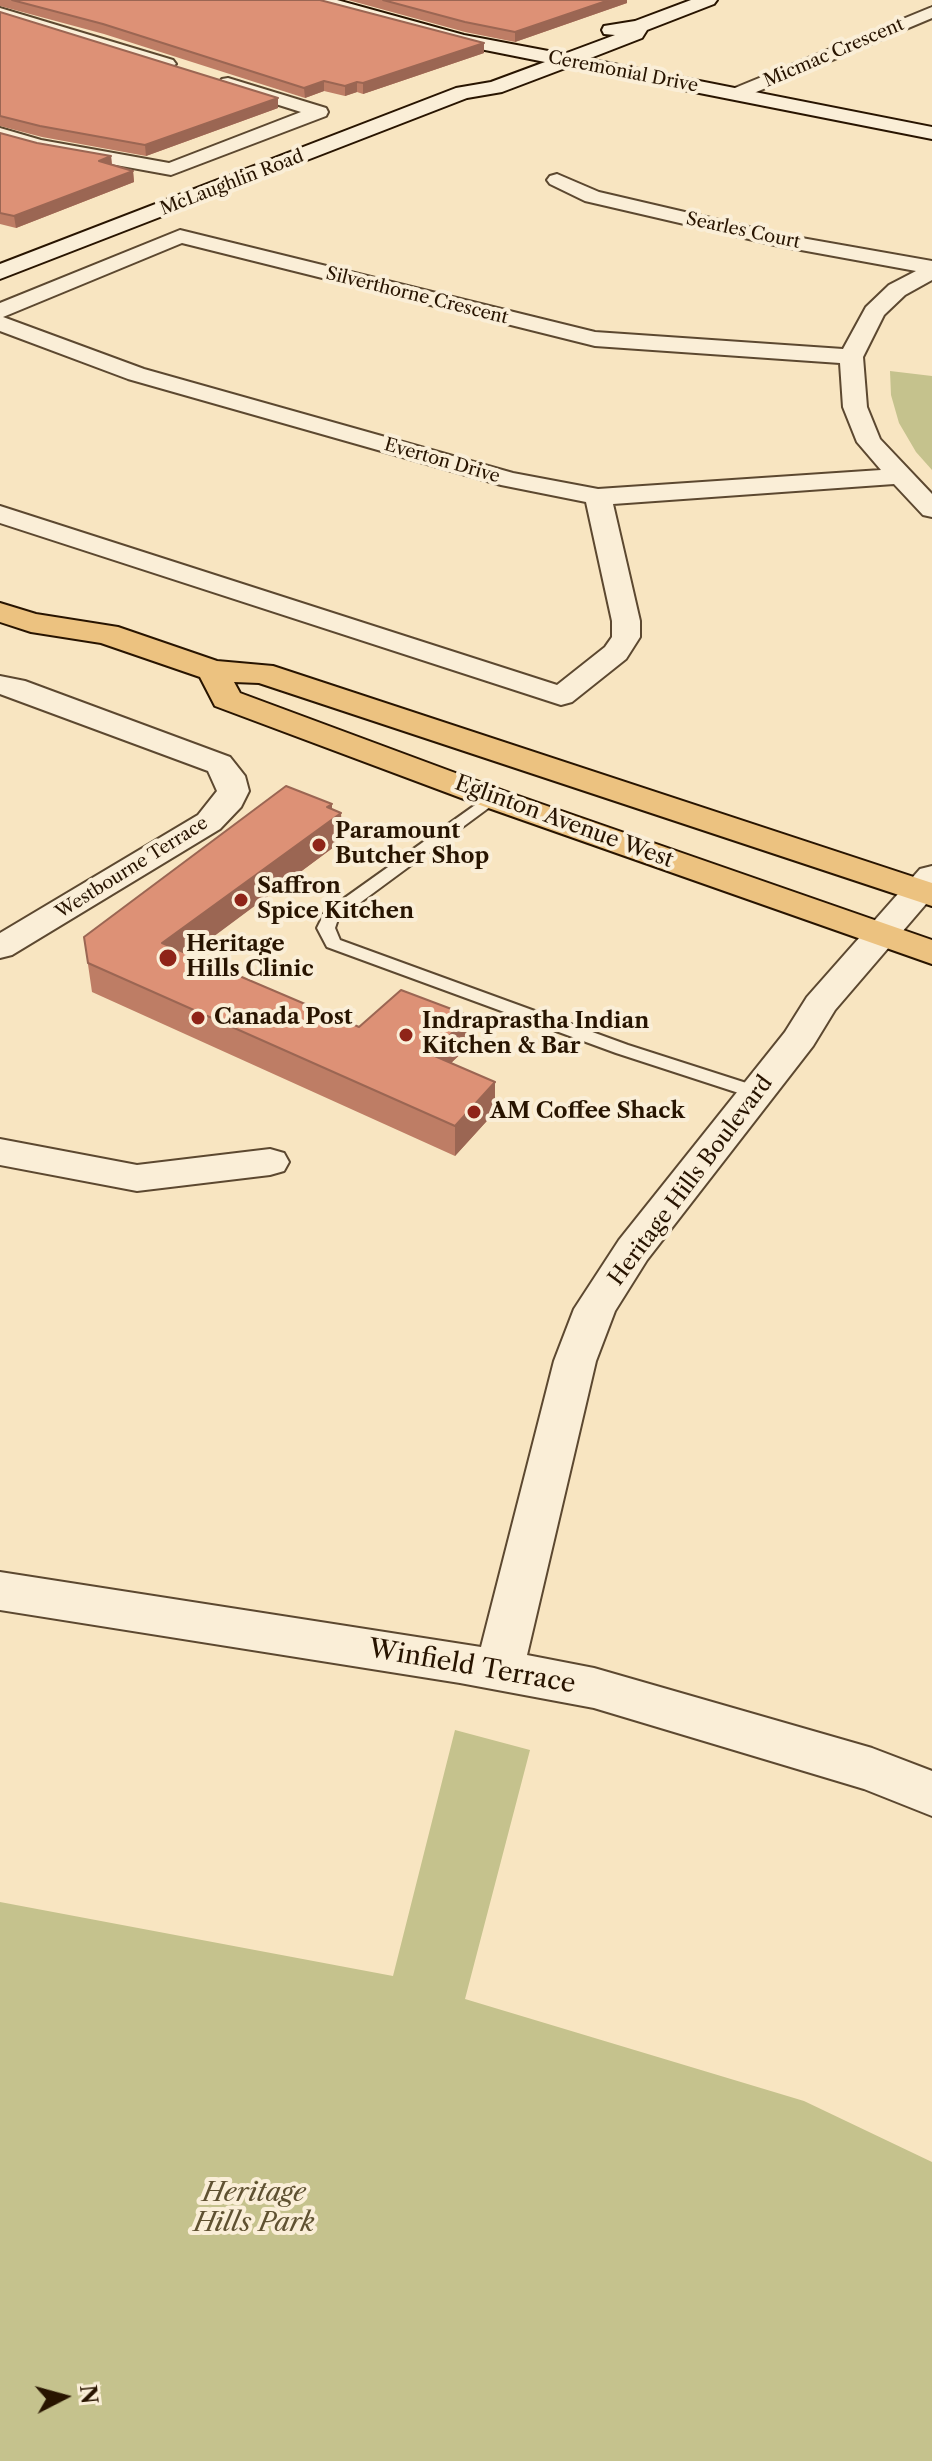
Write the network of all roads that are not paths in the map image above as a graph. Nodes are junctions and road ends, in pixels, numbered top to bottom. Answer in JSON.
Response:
{"nodes":[{"id":1,"x":317,"y":0,"type":"edge"},
{"id":2,"x":708,"y":0,"type":"edge"},
{"id":3,"x":932,"y":12,"type":"edge"},
{"id":4,"x":0,"y":13,"type":"edge"},
{"id":5,"x":639,"y":26,"type":"junction"},
{"id":6,"x":541,"y":56,"type":"junction"},
{"id":7,"x":566,"y":61,"type":"junction"},
{"id":8,"x":463,"y":92,"type":"junction"},
{"id":9,"x":736,"y":94,"type":"junction"},
{"id":10,"x":932,"y":133,"type":"edge"},
{"id":11,"x":0,"y":134,"type":"edge"},
{"id":12,"x":557,"y":180,"type":"dead end"},
{"id":13,"x":932,"y":269,"type":"edge"},
{"id":14,"x":0,"y":272,"type":"edge"},
{"id":15,"x":0,"y":311,"type":"edge"},
{"id":16,"x":0,"y":323,"type":"edge"},
{"id":17,"x":851,"y":357,"type":"junction"},
{"id":18,"x":899,"y":476,"type":"junction"},
{"id":19,"x":598,"y":497,"type":"junction"},
{"id":20,"x":932,"y":509,"type":"edge"},
{"id":21,"x":0,"y":514,"type":"edge"},
{"id":22,"x":0,"y":582,"type":"edge"},
{"id":23,"x":0,"y":612,"type":"edge"},
{"id":24,"x":107,"y":634,"type":"junction"},
{"id":25,"x":213,"y":671,"type":"junction"},
{"id":26,"x":0,"y":685,"type":"edge"},
{"id":27,"x":492,"y":798,"type":"junction"},
{"id":28,"x":928,"y":887,"type":"edge"},
{"id":29,"x":881,"y":934,"type":"junction"},
{"id":30,"x":0,"y":948,"type":"edge"},
{"id":31,"x":932,"y":953,"type":"edge"},
{"id":32,"x":758,"y":1093,"type":"junction"},
{"id":33,"x":0,"y":1152,"type":"edge"},
{"id":34,"x":270,"y":1162,"type":"dead end"},
{"id":35,"x":0,"y":1591,"type":"edge"},
{"id":36,"x":499,"y":1670,"type":"junction"},
{"id":37,"x":932,"y":1794,"type":"edge"}],
"edges":[{"from":1,"to":6,"type":"street","name":"Ceremonial Drive"},
{"from":2,"to":5,"type":"street","name":"McLaughlin Road"},
{"from":3,"to":9,"type":"street","name":"Micmac Crescent"},
{"from":4,"to":11,"type":"street"},
{"from":5,"to":6,"type":"street","name":"McLaughlin Road"},
{"from":5,"to":7,"type":"street","name":"McLaughlin Road"},
{"from":6,"to":7,"type":"street","name":"Ceremonial Drive"},
{"from":6,"to":8,"type":"street","name":"McLaughlin Road"},
{"from":7,"to":8,"type":"street","name":"McLaughlin Road"},
{"from":7,"to":9,"type":"street","name":"Ceremonial Drive"},
{"from":8,"to":14,"type":"street","name":"McLaughlin Road"},
{"from":9,"to":10,"type":"street","name":"Ceremonial Drive"},
{"from":12,"to":13,"type":"street","name":"Searles Court"},
{"from":13,"to":17,"type":"street"},
{"from":15,"to":17,"type":"street","name":"Silverthorne Crescent"},
{"from":16,"to":19,"type":"street","name":"Everton Drive"},
{"from":17,"to":18,"type":"street"},
{"from":18,"to":19,"type":"street","name":"Everton Drive"},
{"from":18,"to":20,"type":"street"},
{"from":19,"to":21,"type":"street"},
{"from":22,"to":24,"type":"main road","name":"Eglinton Avenue West"},
{"from":23,"to":24,"type":"main road","name":"Eglinton Avenue West"},
{"from":24,"to":25,"type":"main road","name":"Eglinton Avenue West"},
{"from":25,"to":27,"type":"main road","name":"Eglinton Avenue West"},
{"from":25,"to":28,"type":"main road","name":"Eglinton Avenue West"},
{"from":26,"to":30,"type":"street","name":"Westbourne Terrace"},
{"from":27,"to":29,"type":"main road","name":"Eglinton Avenue West"},
{"from":27,"to":32,"type":"lane"},
{"from":28,"to":29,"type":"street","name":"Heritage Hills Boulevard"},
{"from":29,"to":31,"type":"main road","name":"Eglinton Avenue West"},
{"from":29,"to":32,"type":"street","name":"Heritage Hills Boulevard"},
{"from":32,"to":36,"type":"street","name":"Heritage Hills Boulevard"},
{"from":33,"to":34,"type":"street"},
{"from":35,"to":36,"type":"street","name":"Winfield Terrace"},
{"from":36,"to":37,"type":"street","name":"Winfield Terrace"}]}
